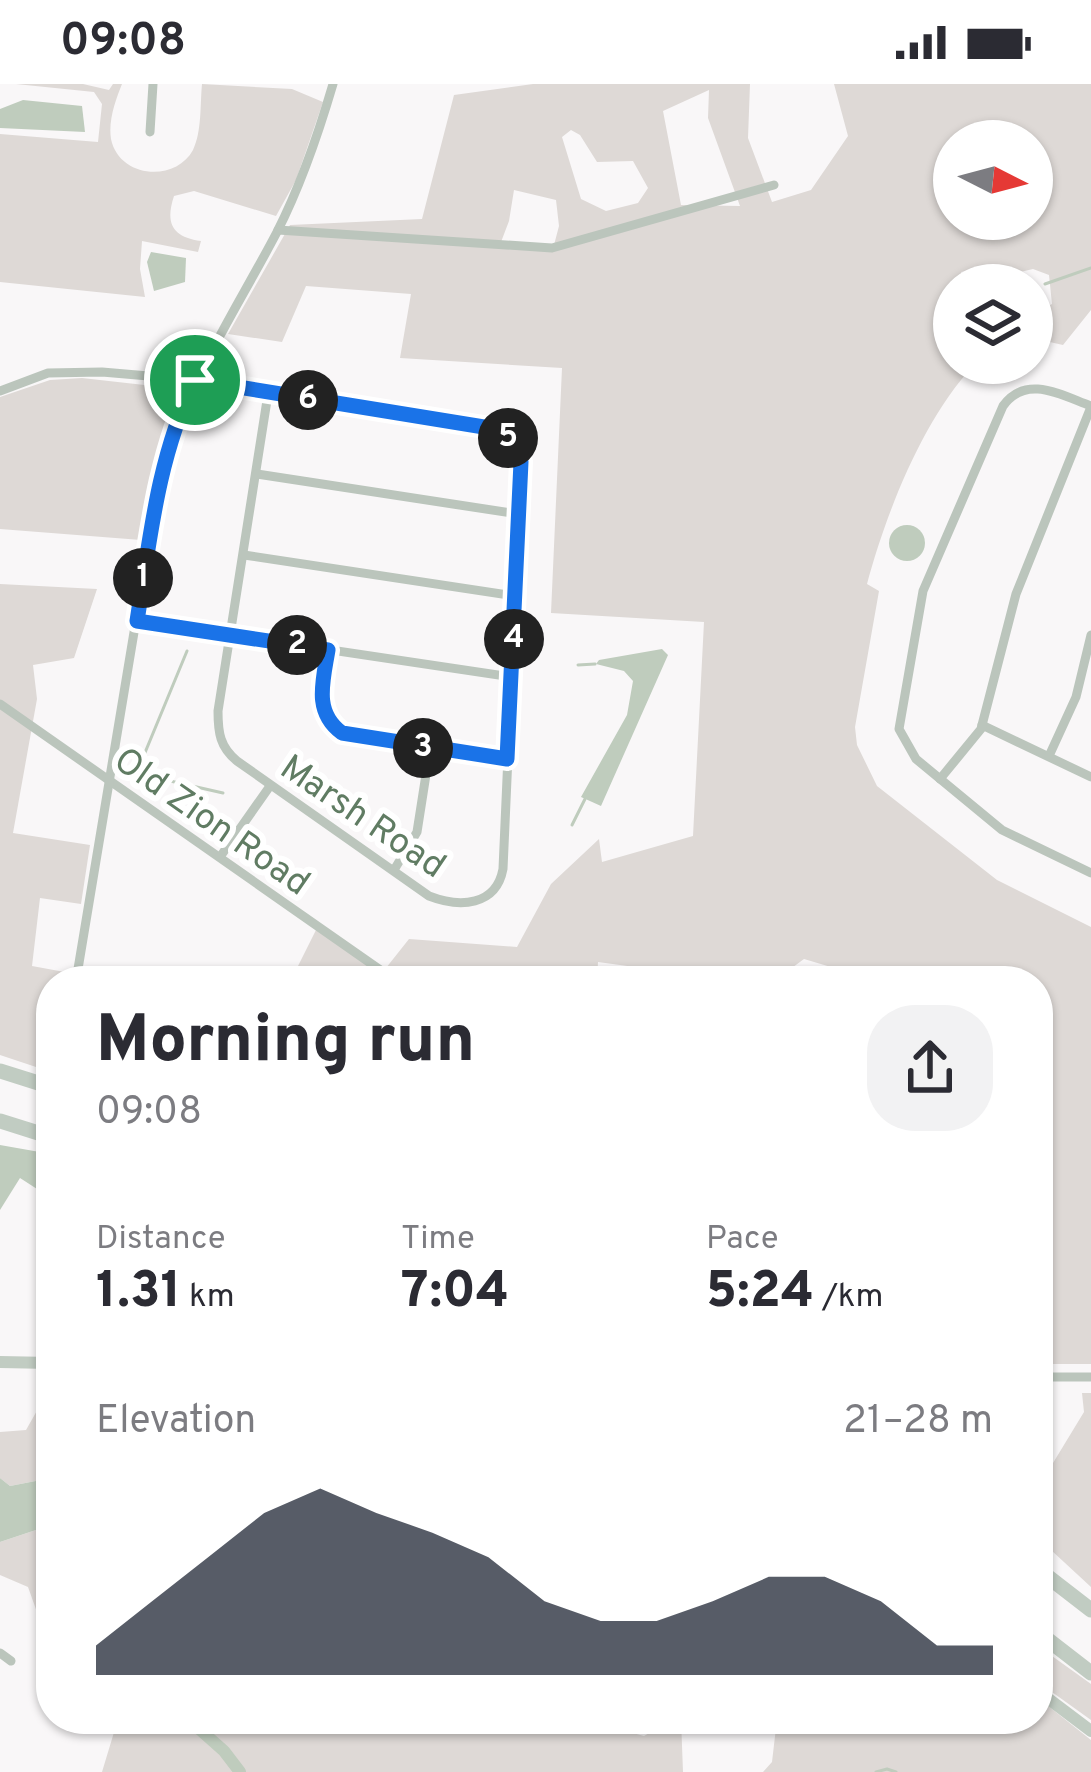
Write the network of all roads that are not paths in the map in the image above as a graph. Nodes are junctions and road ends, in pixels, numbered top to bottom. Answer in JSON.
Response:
{"nodes":[{"id":1,"x":153,"y":84,"type":"edge"},
{"id":2,"x":333,"y":84,"type":"edge"},
{"id":3,"x":150,"y":132,"type":"dead end"},
{"id":4,"x":774,"y":185,"type":"dead end"},
{"id":5,"x":278,"y":230,"type":"junction"},
{"id":6,"x":195,"y":380,"type":"junction"},
{"id":7,"x":0,"y":391,"type":"edge"},
{"id":8,"x":268,"y":394,"type":"junction"},
{"id":9,"x":1091,"y":406,"type":"edge"},
{"id":10,"x":256,"y":474,"type":"junction"},
{"id":11,"x":518,"y":514,"type":"junction"},
{"id":12,"x":244,"y":554,"type":"junction"},
{"id":13,"x":515,"y":596,"type":"junction"},
{"id":14,"x":137,"y":621,"type":"junction"},
{"id":15,"x":1091,"y":634,"type":"edge"},
{"id":16,"x":232,"y":635,"type":"junction"},
{"id":17,"x":328,"y":650,"type":"junction"},
{"id":18,"x":512,"y":677,"type":"junction"},
{"id":19,"x":0,"y":704,"type":"edge"},
{"id":20,"x":982,"y":725,"type":"junction"},
{"id":21,"x":430,"y":749,"type":"junction"},
{"id":22,"x":1049,"y":756,"type":"junction"},
{"id":23,"x":507,"y":759,"type":"junction"},
{"id":24,"x":1091,"y":777,"type":"edge"},
{"id":25,"x":940,"y":779,"type":"junction"},
{"id":26,"x":112,"y":782,"type":"junction"},
{"id":27,"x":270,"y":786,"type":"junction"},
{"id":28,"x":220,"y":857,"type":"junction"},
{"id":29,"x":394,"y":870,"type":"junction"},
{"id":30,"x":1091,"y":873,"type":"edge"},
{"id":31,"x":79,"y":966,"type":"edge"},
{"id":32,"x":375,"y":966,"type":"edge"},
{"id":33,"x":0,"y":1071,"type":"edge"},
{"id":34,"x":36,"y":1082,"type":"edge"},
{"id":35,"x":0,"y":1121,"type":"edge"},
{"id":36,"x":36,"y":1132,"type":"edge"},
{"id":37,"x":0,"y":1362,"type":"edge"},
{"id":38,"x":36,"y":1363,"type":"edge"},
{"id":39,"x":1053,"y":1377,"type":"edge"},
{"id":40,"x":1091,"y":1377,"type":"edge"},
{"id":41,"x":1053,"y":1581,"type":"edge"},
{"id":42,"x":1091,"y":1610,"type":"edge"},
{"id":43,"x":1053,"y":1644,"type":"edge"},
{"id":44,"x":0,"y":1653,"type":"edge"},
{"id":45,"x":11,"y":1661,"type":"dead end"},
{"id":46,"x":1091,"y":1673,"type":"edge"},
{"id":47,"x":1053,"y":1702,"type":"edge"},
{"id":48,"x":1091,"y":1731,"type":"edge"}],
"edges":[{"from":1,"to":3,"type":"street"},
{"from":2,"to":5,"type":"street"},
{"from":4,"to":5,"type":"street"},
{"from":5,"to":6,"type":"street"},
{"from":6,"to":7,"type":"street","name":"Marsh Road"},
{"from":6,"to":8,"type":"street","name":"Marsh Road"},
{"from":6,"to":14,"type":"street"},
{"from":8,"to":10,"type":"street","name":"Marsh Road"},
{"from":8,"to":11,"type":"street","name":"Marsh Road"},
{"from":9,"to":20,"type":"street"},
{"from":9,"to":25,"type":"street"},
{"from":10,"to":11,"type":"street"},
{"from":10,"to":12,"type":"street","name":"Marsh Road"},
{"from":11,"to":13,"type":"street","name":"Marsh Road"},
{"from":12,"to":13,"type":"street"},
{"from":12,"to":16,"type":"street","name":"Marsh Road"},
{"from":13,"to":18,"type":"street","name":"Marsh Road"},
{"from":14,"to":16,"type":"street"},
{"from":14,"to":26,"type":"street"},
{"from":15,"to":22,"type":"street"},
{"from":16,"to":17,"type":"street"},
{"from":16,"to":27,"type":"street","name":"Marsh Road"},
{"from":17,"to":18,"type":"street"},
{"from":17,"to":21,"type":"street"},
{"from":18,"to":23,"type":"street","name":"Marsh Road"},
{"from":19,"to":26,"type":"street","name":"Old Zion Road"},
{"from":20,"to":22,"type":"street"},
{"from":20,"to":25,"type":"street"},
{"from":21,"to":23,"type":"street"},
{"from":21,"to":29,"type":"street"},
{"from":22,"to":24,"type":"street"},
{"from":23,"to":29,"type":"street","name":"Marsh Road"},
{"from":25,"to":30,"type":"street"},
{"from":26,"to":28,"type":"street","name":"Old Zion Road"},
{"from":26,"to":31,"type":"street"},
{"from":27,"to":28,"type":"street"},
{"from":27,"to":29,"type":"street","name":"Marsh Road"},
{"from":28,"to":32,"type":"street","name":"Old Zion Road"},
{"from":33,"to":34,"type":"highway"},
{"from":35,"to":36,"type":"highway"},
{"from":37,"to":38,"type":"main road"},
{"from":39,"to":40,"type":"street"},
{"from":41,"to":42,"type":"highway"},
{"from":43,"to":46,"type":"highway"},
{"from":44,"to":45,"type":"street"},
{"from":47,"to":48,"type":"main road"}]}
